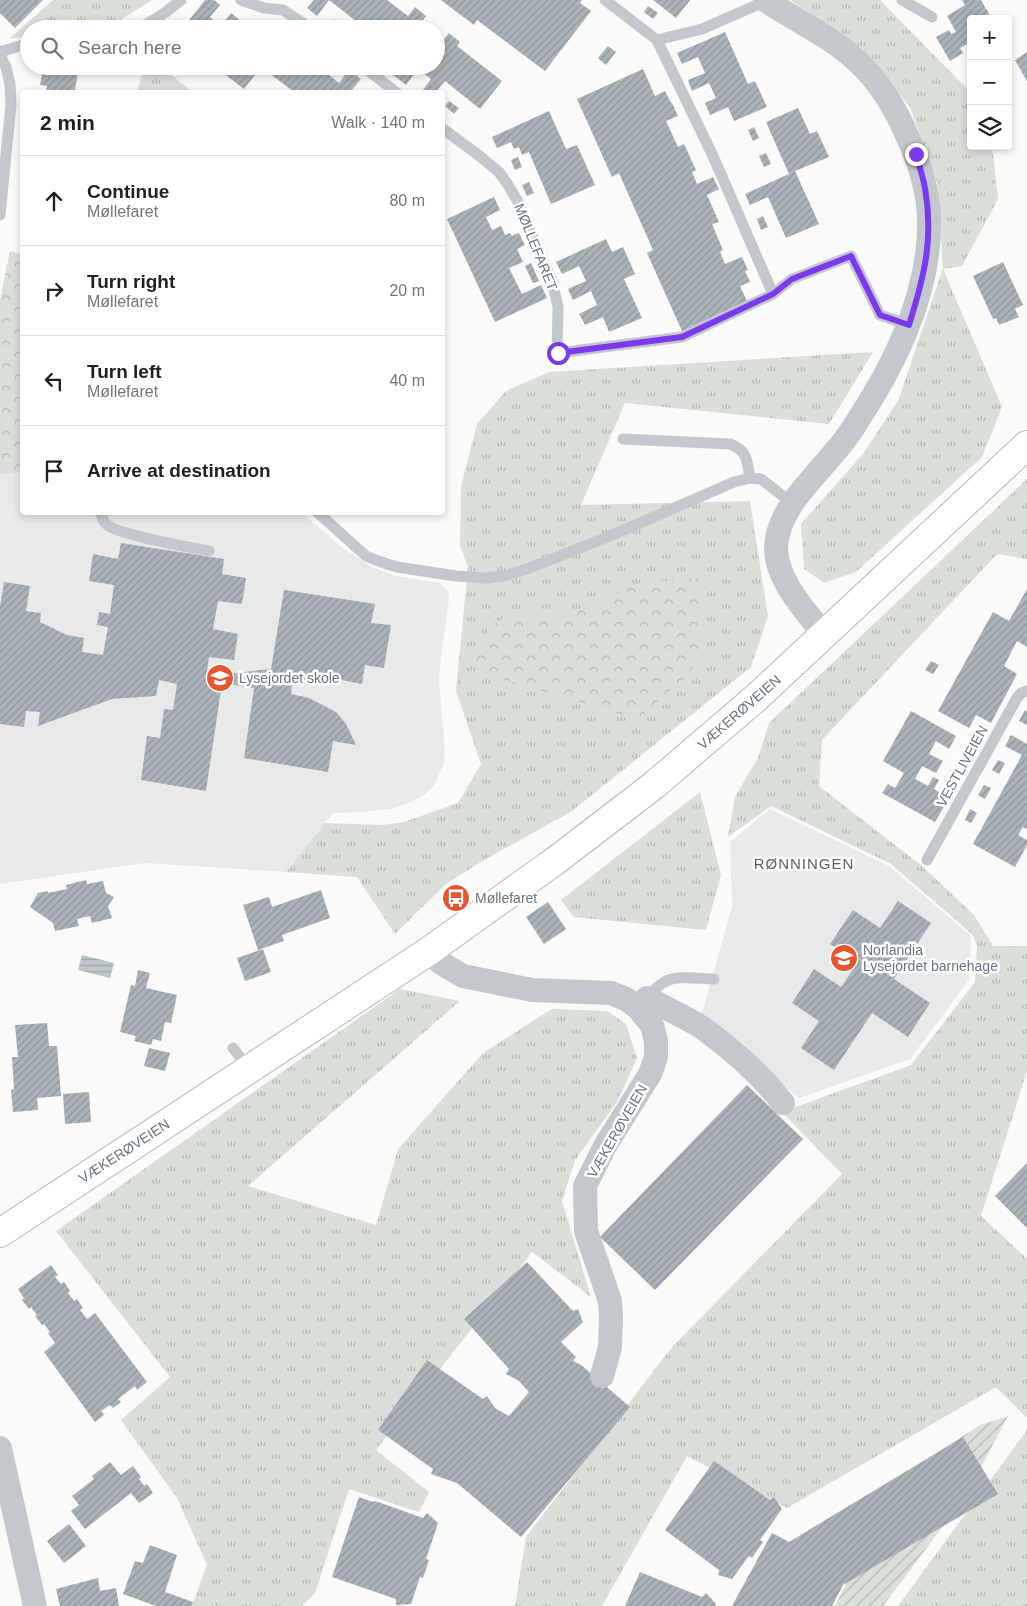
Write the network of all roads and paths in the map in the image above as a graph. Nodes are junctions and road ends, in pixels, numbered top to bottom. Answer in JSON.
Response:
{"nodes":[{"id":1,"x":181,"y":0,"type":"edge"},
{"id":2,"x":241,"y":0,"type":"edge"},
{"id":3,"x":605,"y":0,"type":"edge"},
{"id":4,"x":765,"y":0,"type":"edge"},
{"id":5,"x":902,"y":0,"type":"edge"},
{"id":6,"x":285,"y":5,"type":"edge"},
{"id":7,"x":932,"y":16,"type":"dead end"},
{"id":8,"x":155,"y":20,"type":"edge"},
{"id":9,"x":302,"y":20,"type":"edge"},
{"id":10,"x":657,"y":40,"type":"junction"},
{"id":11,"x":20,"y":46,"type":"edge"},
{"id":12,"x":0,"y":53,"type":"edge"},
{"id":13,"x":374,"y":75,"type":"edge"},
{"id":14,"x":393,"y":90,"type":"edge"},
{"id":15,"x":445,"y":130,"type":"edge"},
{"id":16,"x":0,"y":214,"type":"edge"},
{"id":17,"x":773,"y":294,"type":"junction"},
{"id":18,"x":909,"y":325,"type":"junction"},
{"id":19,"x":623,"y":439,"type":"dead end"},
{"id":20,"x":1027,"y":445,"type":"edge"},
{"id":21,"x":750,"y":478,"type":"junction"},
{"id":22,"x":792,"y":503,"type":"junction"},
{"id":23,"x":102,"y":515,"type":"edge"},
{"id":24,"x":320,"y":515,"type":"edge"},
{"id":25,"x":209,"y":551,"type":"dead end"},
{"id":26,"x":825,"y":636,"type":"junction"},
{"id":27,"x":1027,"y":691,"type":"edge"},
{"id":28,"x":927,"y":860,"type":"dead end"},
{"id":29,"x":429,"y":951,"type":"junction"},
{"id":30,"x":714,"y":979,"type":"dead end"},
{"id":31,"x":642,"y":1003,"type":"junction"},
{"id":32,"x":783,"y":1103,"type":"dead end"},
{"id":33,"x":0,"y":1233,"type":"edge"},
{"id":34,"x":602,"y":1376,"type":"dead end"},
{"id":35,"x":0,"y":1448,"type":"edge"},
{"id":36,"x":35,"y":1606,"type":"edge"}],
"edges":[{"from":1,"to":8,"type":"lane"},
{"from":2,"to":6,"type":"lane"},
{"from":3,"to":10,"type":"lane"},
{"from":4,"to":10,"type":"lane"},
{"from":4,"to":18,"type":"street"},
{"from":5,"to":7,"type":"lane"},
{"from":6,"to":9,"type":"lane"},
{"from":10,"to":17,"type":"lane"},
{"from":11,"to":12,"type":"lane"},
{"from":12,"to":16,"type":"lane"},
{"from":13,"to":14,"type":"lane"},
{"from":15,"to":17,"type":"lane","name":"MØLLEFARET"},
{"from":17,"to":18,"type":"lane","name":"MØLLEFARET"},
{"from":18,"to":22,"type":"street"},
{"from":19,"to":21,"type":"lane"},
{"from":20,"to":26,"type":"main road","name":"VÆKERØVEIEN"},
{"from":21,"to":22,"type":"lane"},
{"from":21,"to":24,"type":"lane"},
{"from":22,"to":26,"type":"street"},
{"from":23,"to":25,"type":"lane"},
{"from":26,"to":29,"type":"main road","name":"VÆKERØVEIEN"},
{"from":27,"to":28,"type":"lane","name":"VESTLIVEIEN"},
{"from":29,"to":31,"type":"street","name":"VÆKERØVEIEN"},
{"from":29,"to":33,"type":"main road","name":"VÆKERØVEIEN"},
{"from":30,"to":31,"type":"lane"},
{"from":31,"to":32,"type":"street","name":"VÆKERØVEIEN"},
{"from":31,"to":34,"type":"street","name":"VÆKERØVEIEN"},
{"from":35,"to":36,"type":"street"}]}
